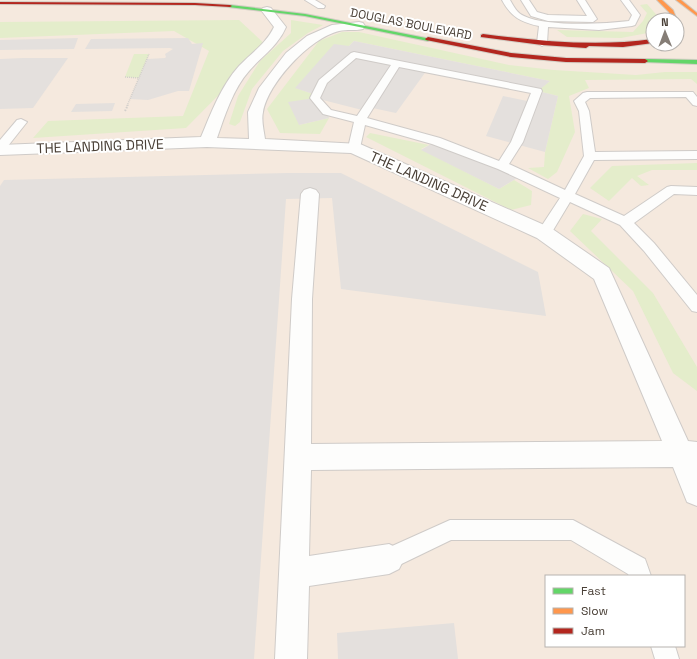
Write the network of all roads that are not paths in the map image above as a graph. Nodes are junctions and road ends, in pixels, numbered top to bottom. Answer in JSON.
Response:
{"nodes":[{"id":1,"x":180,"y":0,"type":"edge"},
{"id":2,"x":210,"y":0,"type":"edge"},
{"id":3,"x":506,"y":0,"type":"edge"},
{"id":4,"x":526,"y":0,"type":"edge"},
{"id":5,"x":581,"y":0,"type":"edge"},
{"id":6,"x":625,"y":0,"type":"edge"},
{"id":7,"x":659,"y":0,"type":"edge"},
{"id":8,"x":678,"y":0,"type":"edge"},
{"id":9,"x":305,"y":1,"type":"edge"},
{"id":10,"x":0,"y":3,"type":"edge"},
{"id":11,"x":159,"y":4,"type":"junction"},
{"id":12,"x":268,"y":5,"type":"edge"},
{"id":13,"x":325,"y":7,"type":"dead end"},
{"id":14,"x":671,"y":12,"type":"edge"},
{"id":15,"x":697,"y":15,"type":"edge"},
{"id":16,"x":593,"y":19,"type":"junction"},
{"id":17,"x":544,"y":24,"type":"junction"},
{"id":18,"x":359,"y":26,"type":"junction"},
{"id":19,"x":599,"y":26,"type":"junction"},
{"id":20,"x":475,"y":34,"type":"dead end"},
{"id":21,"x":542,"y":43,"type":"junction"},
{"id":22,"x":645,"y":44,"type":"edge"},
{"id":23,"x":666,"y":62,"type":"junction"},
{"id":24,"x":697,"y":62,"type":"edge"},
{"id":25,"x":397,"y":63,"type":"junction"},
{"id":26,"x":697,"y":66,"type":"edge"},
{"id":27,"x":697,"y":103,"type":"edge"},
{"id":28,"x":360,"y":120,"type":"junction"},
{"id":29,"x":22,"y":122,"type":"dead end"},
{"id":30,"x":207,"y":142,"type":"junction"},
{"id":31,"x":257,"y":144,"type":"junction"},
{"id":32,"x":354,"y":148,"type":"junction"},
{"id":33,"x":0,"y":149,"type":"edge"},
{"id":34,"x":697,"y":155,"type":"edge"},
{"id":35,"x":590,"y":156,"type":"junction"},
{"id":36,"x":502,"y":166,"type":"junction"},
{"id":37,"x":697,"y":191,"type":"edge"},
{"id":38,"x":310,"y":194,"type":"dead end"},
{"id":39,"x":568,"y":196,"type":"junction"},
{"id":40,"x":625,"y":222,"type":"junction"},
{"id":41,"x":544,"y":233,"type":"junction"},
{"id":42,"x":697,"y":306,"type":"edge"},
{"id":43,"x":689,"y":455,"type":"edge"},
{"id":44,"x":298,"y":457,"type":"junction"},
{"id":45,"x":697,"y":492,"type":"edge"},
{"id":46,"x":389,"y":559,"type":"joint"},
{"id":47,"x":294,"y":573,"type":"junction"},
{"id":48,"x":640,"y":575,"type":"edge"},
{"id":49,"x":663,"y":647,"type":"edge"},
{"id":50,"x":291,"y":659,"type":"edge"},
{"id":51,"x":668,"y":659,"type":"edge"}],
"edges":[{"from":1,"to":11,"type":"main road"},
{"from":2,"to":12,"type":"main road"},
{"from":3,"to":17,"type":"lane"},
{"from":4,"to":16,"type":"lane"},
{"from":5,"to":16,"type":"lane"},
{"from":6,"to":19,"type":"lane"},
{"from":7,"to":14,"type":"main road"},
{"from":8,"to":15,"type":"main road"},
{"from":9,"to":13,"type":"main road"},
{"from":10,"to":11,"type":"main road","name":"DOUGLAS BOULEVARD"},
{"from":11,"to":12,"type":"main road","name":"DOUGLAS BOULEVARD"},
{"from":12,"to":18,"type":"main road","name":"DOUGLAS BOULEVARD"},
{"from":12,"to":30,"type":"street"},
{"from":16,"to":19,"type":"lane"},
{"from":17,"to":19,"type":"lane"},
{"from":17,"to":21,"type":"lane"},
{"from":18,"to":23,"type":"main road","name":"DOUGLAS BOULEVARD"},
{"from":18,"to":31,"type":"street"},
{"from":20,"to":21,"type":"main road","name":"DOUGLAS BOULEVARD"},
{"from":21,"to":22,"type":"main road","name":"DOUGLAS BOULEVARD"},
{"from":23,"to":24,"type":"main road","name":"DOUGLAS BOULEVARD"},
{"from":23,"to":26,"type":"main road"},
{"from":25,"to":28,"type":"lane"},
{"from":25,"to":28,"type":"lane"},
{"from":25,"to":36,"type":"lane"},
{"from":27,"to":35,"type":"lane"},
{"from":28,"to":32,"type":"lane"},
{"from":28,"to":36,"type":"lane"},
{"from":29,"to":33,"type":"lane"},
{"from":30,"to":31,"type":"street","name":"THE LANDING DRIVE"},
{"from":30,"to":33,"type":"street","name":"THE LANDING DRIVE"},
{"from":31,"to":32,"type":"street","name":"THE LANDING DRIVE"},
{"from":32,"to":41,"type":"street","name":"THE LANDING DRIVE"},
{"from":34,"to":35,"type":"lane"},
{"from":35,"to":39,"type":"lane"},
{"from":36,"to":39,"type":"lane"},
{"from":37,"to":40,"type":"lane"},
{"from":38,"to":44,"type":"street"},
{"from":39,"to":40,"type":"lane"},
{"from":39,"to":41,"type":"lane"},
{"from":40,"to":42,"type":"lane"},
{"from":41,"to":43,"type":"street","name":"THE LANDING DRIVE"},
{"from":43,"to":44,"type":"street"},
{"from":43,"to":45,"type":"street","name":"THE LANDING DRIVE"},
{"from":44,"to":47,"type":"street"},
{"from":46,"to":47,"type":"street"},
{"from":46,"to":48,"type":"lane"},
{"from":47,"to":50,"type":"street"},
{"from":49,"to":51,"type":"lane"}]}
